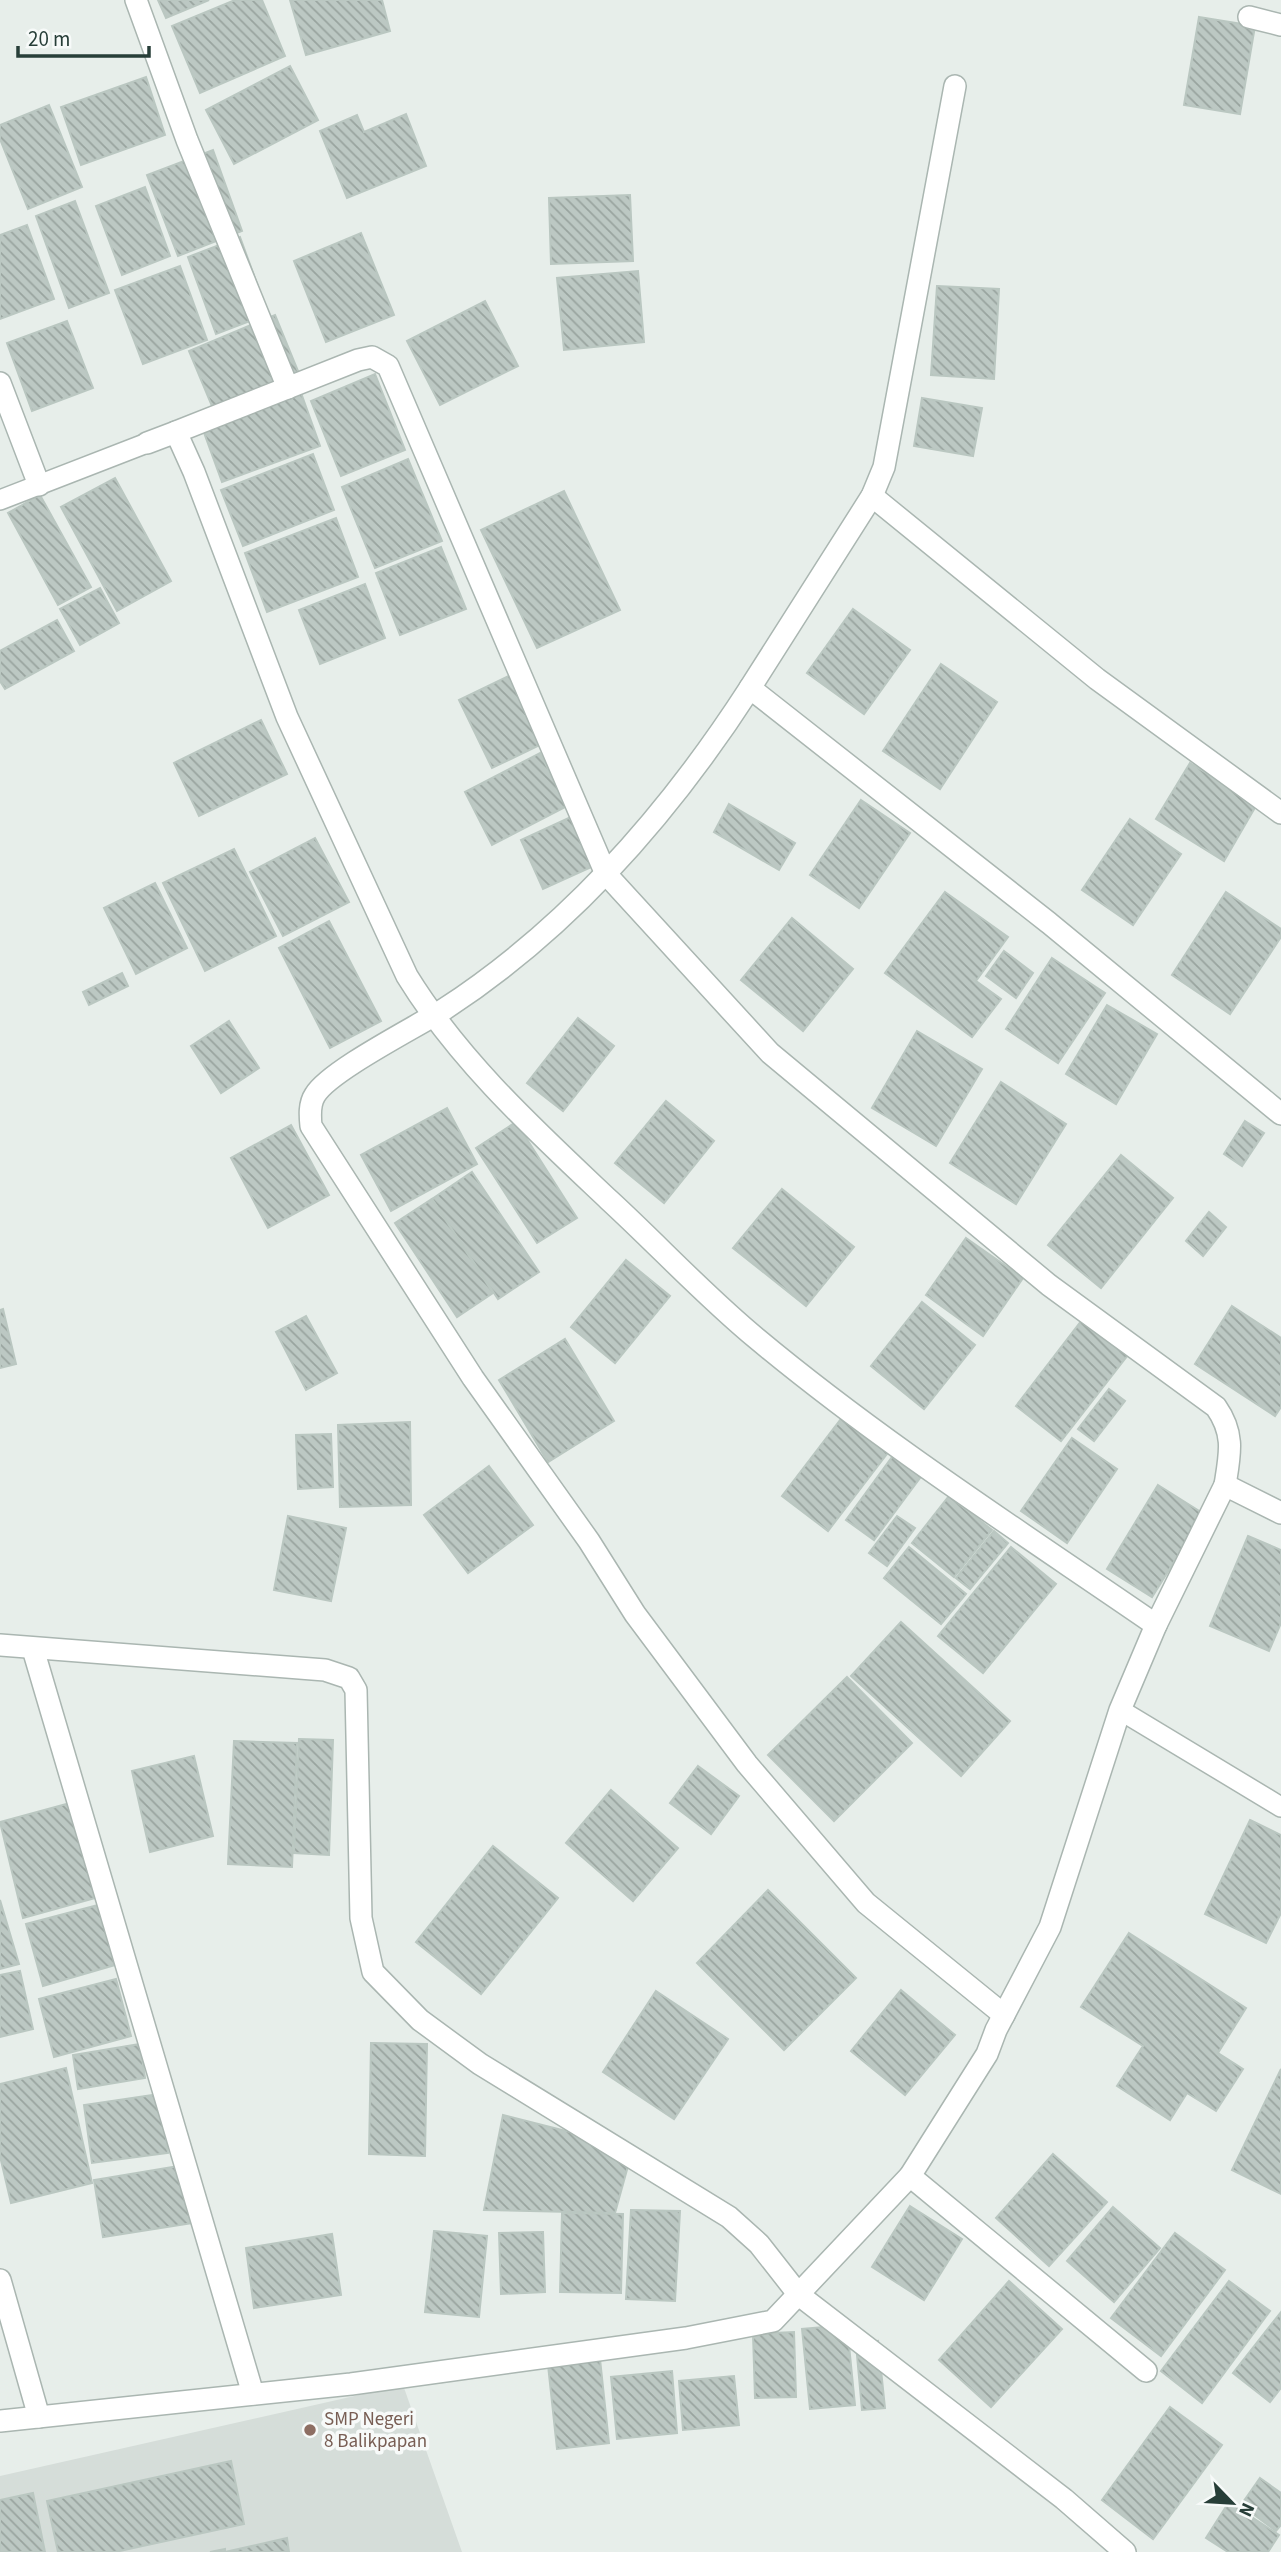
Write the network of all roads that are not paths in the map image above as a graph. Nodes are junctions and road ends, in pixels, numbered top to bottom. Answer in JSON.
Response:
{"nodes":[{"id":1,"x":136,"y":0,"type":"edge"},
{"id":2,"x":1249,"y":17,"type":"dead end"},
{"id":3,"x":1281,"y":25,"type":"edge"},
{"id":4,"x":955,"y":86,"type":"dead end"},
{"id":5,"x":0,"y":383,"type":"edge"},
{"id":6,"x":288,"y":388,"type":"junction"},
{"id":7,"x":176,"y":432,"type":"junction"},
{"id":8,"x":147,"y":443,"type":"joint"},
{"id":9,"x":38,"y":485,"type":"junction"},
{"id":10,"x":872,"y":496,"type":"junction"},
{"id":11,"x":0,"y":500,"type":"edge"},
{"id":12,"x":750,"y":688,"type":"junction"},
{"id":13,"x":1281,"y":813,"type":"edge"},
{"id":14,"x":607,"y":874,"type":"junction"},
{"id":15,"x":432,"y":1016,"type":"junction"},
{"id":16,"x":1281,"y":1114,"type":"edge"},
{"id":17,"x":1224,"y":1485,"type":"junction"},
{"id":18,"x":1281,"y":1513,"type":"edge"},
{"id":19,"x":1156,"y":1625,"type":"junction"},
{"id":20,"x":0,"y":1646,"type":"edge"},
{"id":21,"x":33,"y":1649,"type":"junction"},
{"id":22,"x":1120,"y":1710,"type":"junction"},
{"id":23,"x":1281,"y":1807,"type":"edge"},
{"id":24,"x":1004,"y":2015,"type":"junction"},
{"id":25,"x":909,"y":2176,"type":"junction"},
{"id":26,"x":0,"y":2280,"type":"edge"},
{"id":27,"x":799,"y":2295,"type":"junction"},
{"id":28,"x":1146,"y":2371,"type":"dead end"},
{"id":29,"x":253,"y":2394,"type":"junction"},
{"id":30,"x":39,"y":2417,"type":"junction"},
{"id":31,"x":0,"y":2421,"type":"edge"},
{"id":32,"x":1125,"y":2552,"type":"edge"}],
"edges":[{"from":1,"to":6,"type":"street"},
{"from":2,"to":3,"type":"street"},
{"from":4,"to":10,"type":"street"},
{"from":5,"to":9,"type":"street"},
{"from":6,"to":7,"type":"street"},
{"from":6,"to":14,"type":"street"},
{"from":7,"to":8,"type":"street"},
{"from":7,"to":15,"type":"street"},
{"from":8,"to":9,"type":"lane"},
{"from":9,"to":11,"type":"lane"},
{"from":10,"to":12,"type":"street"},
{"from":10,"to":13,"type":"street"},
{"from":12,"to":14,"type":"street"},
{"from":12,"to":16,"type":"street"},
{"from":14,"to":15,"type":"street"},
{"from":14,"to":17,"type":"street"},
{"from":15,"to":19,"type":"street"},
{"from":15,"to":24,"type":"street"},
{"from":17,"to":18,"type":"street"},
{"from":17,"to":19,"type":"street"},
{"from":19,"to":22,"type":"street"},
{"from":20,"to":21,"type":"street"},
{"from":21,"to":27,"type":"street"},
{"from":21,"to":29,"type":"street"},
{"from":22,"to":23,"type":"lane"},
{"from":22,"to":24,"type":"street"},
{"from":24,"to":25,"type":"street"},
{"from":25,"to":27,"type":"street"},
{"from":25,"to":28,"type":"street"},
{"from":26,"to":30,"type":"street"},
{"from":27,"to":29,"type":"street"},
{"from":27,"to":32,"type":"street"},
{"from":29,"to":30,"type":"street"},
{"from":30,"to":31,"type":"street"}]}
